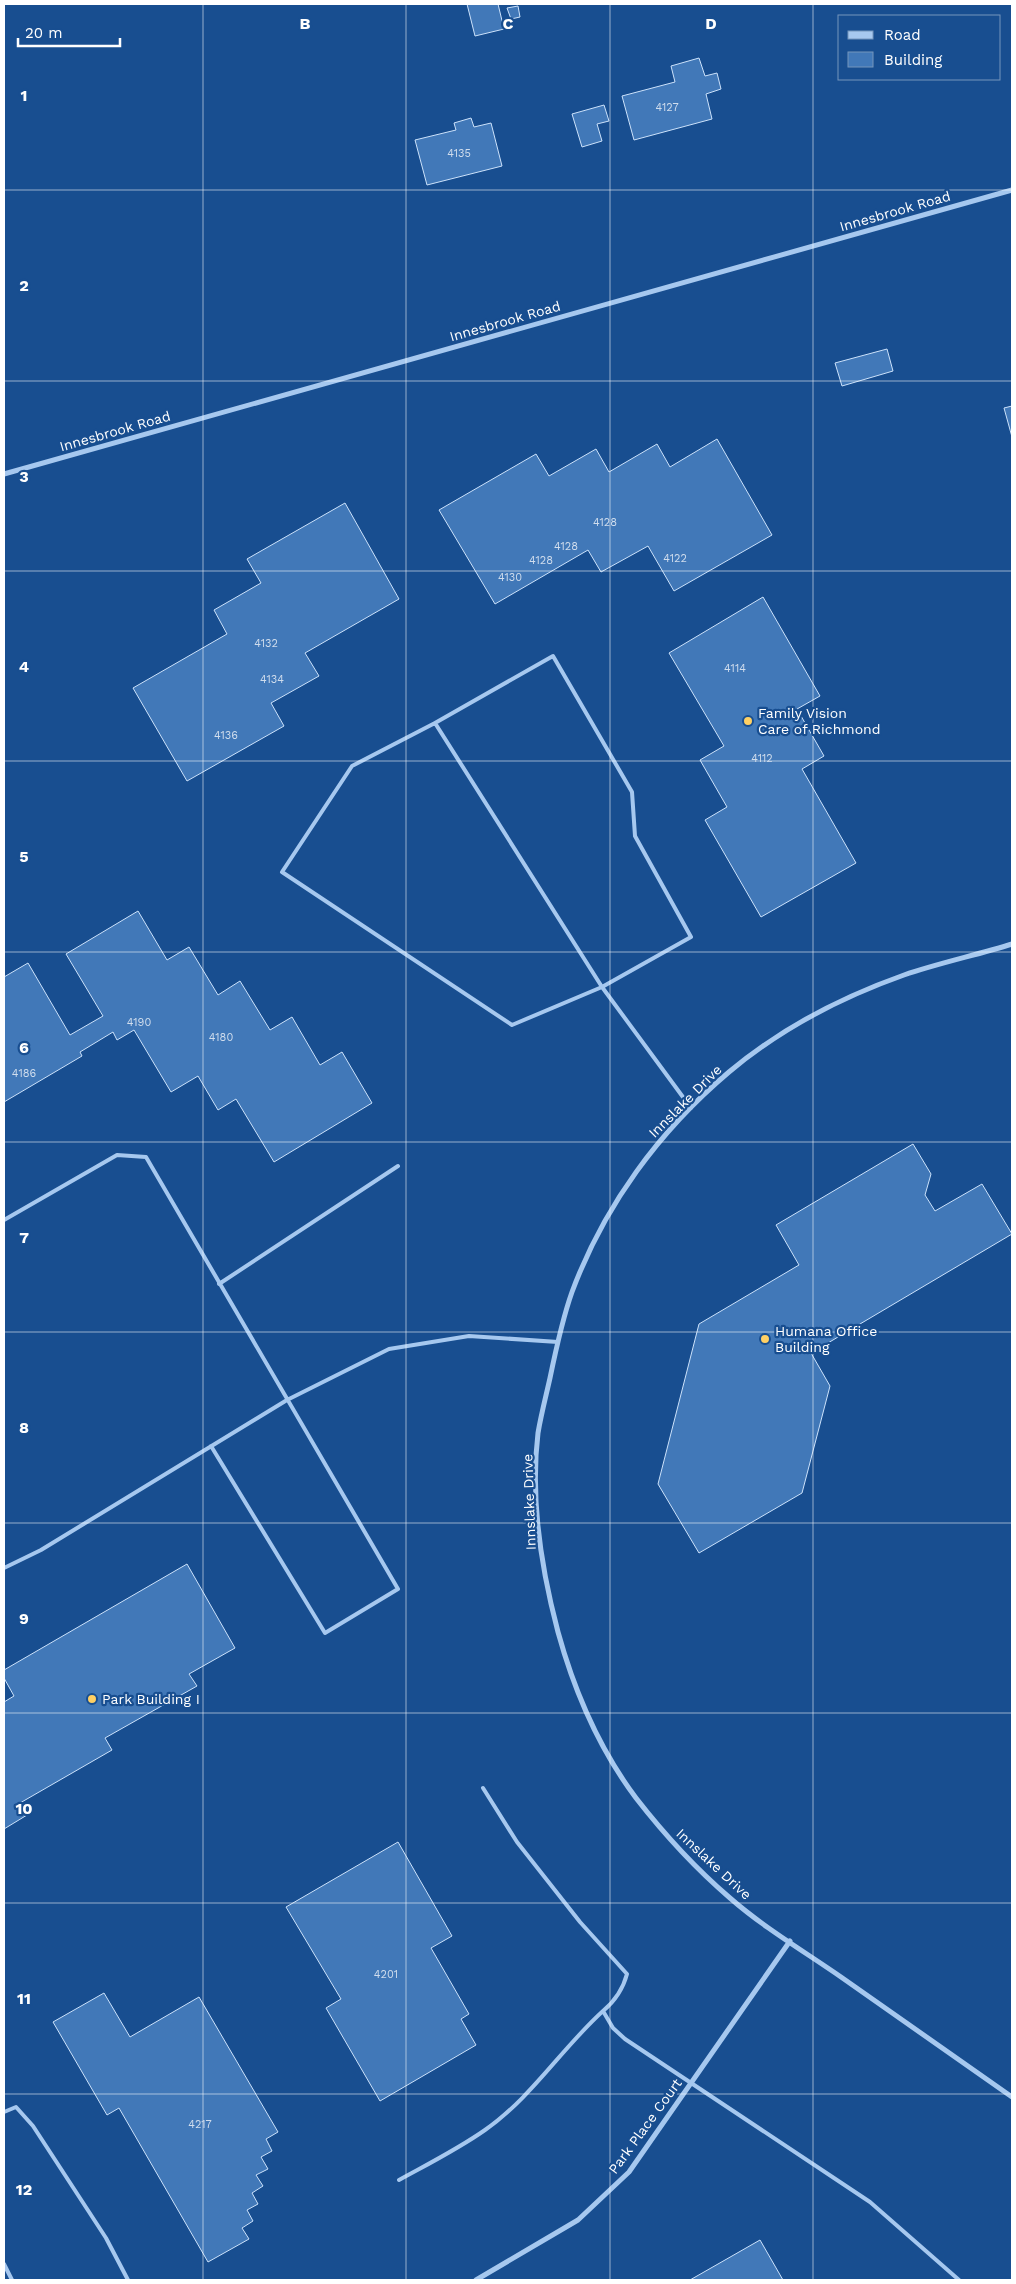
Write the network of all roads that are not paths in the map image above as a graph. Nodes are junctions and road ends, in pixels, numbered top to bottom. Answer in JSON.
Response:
{"nodes":[{"id":1,"x":1012,"y":190,"type":"edge"},
{"id":2,"x":4,"y":474,"type":"edge"},
{"id":3,"x":435,"y":723,"type":"junction"},
{"id":4,"x":1012,"y":944,"type":"edge"},
{"id":5,"x":602,"y":987,"type":"junction"},
{"id":6,"x":691,"y":1108,"type":"junction"},
{"id":7,"x":398,"y":1166,"type":"dead end"},
{"id":8,"x":4,"y":1220,"type":"edge"},
{"id":9,"x":219,"y":1284,"type":"junction"},
{"id":10,"x":558,"y":1342,"type":"junction"},
{"id":11,"x":287,"y":1400,"type":"junction"},
{"id":12,"x":211,"y":1446,"type":"junction"},
{"id":13,"x":4,"y":1568,"type":"edge"},
{"id":14,"x":483,"y":1788,"type":"dead end"},
{"id":15,"x":790,"y":1941,"type":"junction"},
{"id":16,"x":603,"y":2011,"type":"junction"},
{"id":17,"x":692,"y":2082,"type":"junction"},
{"id":18,"x":1012,"y":2097,"type":"edge"},
{"id":19,"x":4,"y":2112,"type":"edge"},
{"id":20,"x":399,"y":2180,"type":"dead end"},
{"id":21,"x":4,"y":2264,"type":"edge"},
{"id":22,"x":12,"y":2280,"type":"edge"},
{"id":23,"x":128,"y":2280,"type":"edge"},
{"id":24,"x":476,"y":2280,"type":"edge"},
{"id":25,"x":959,"y":2280,"type":"edge"}],
"edges":[{"from":1,"to":2,"type":"street","name":"Innesbrook Road"},
{"from":3,"to":5,"type":"lane"},
{"from":3,"to":5,"type":"lane"},
{"from":3,"to":5,"type":"lane"},
{"from":4,"to":6,"type":"street","name":"Innslake Drive"},
{"from":5,"to":6,"type":"lane"},
{"from":6,"to":10,"type":"street","name":"Innslake Drive"},
{"from":7,"to":9,"type":"lane"},
{"from":8,"to":9,"type":"lane"},
{"from":9,"to":11,"type":"lane"},
{"from":10,"to":11,"type":"lane"},
{"from":10,"to":15,"type":"street","name":"Innslake Drive"},
{"from":11,"to":12,"type":"lane"},
{"from":11,"to":12,"type":"lane"},
{"from":12,"to":13,"type":"lane"},
{"from":14,"to":16,"type":"lane"},
{"from":15,"to":17,"type":"street","name":"Park Place Court"},
{"from":15,"to":18,"type":"street","name":"Innslake Drive"},
{"from":16,"to":17,"type":"lane"},
{"from":16,"to":20,"type":"lane"},
{"from":17,"to":24,"type":"street","name":"Park Place Court"},
{"from":17,"to":25,"type":"lane"},
{"from":19,"to":23,"type":"lane"},
{"from":21,"to":22,"type":"lane"}]}
